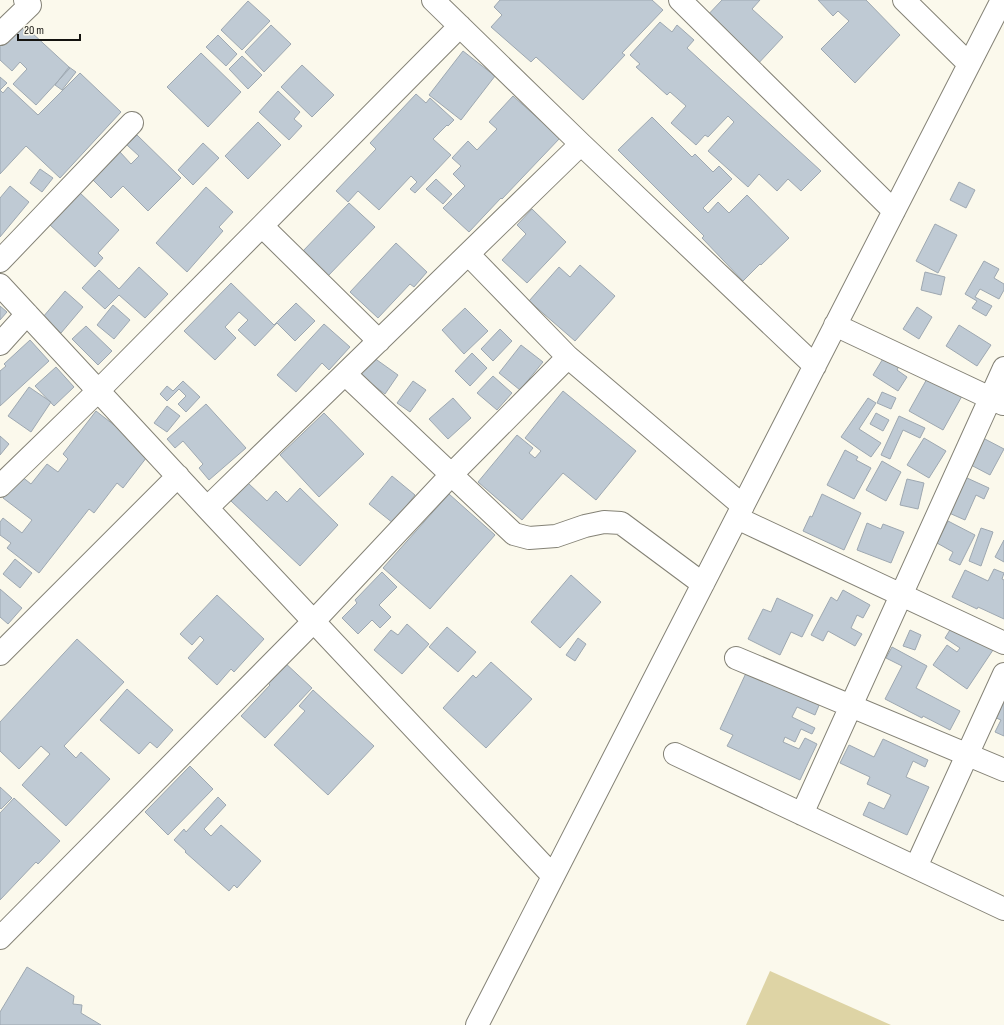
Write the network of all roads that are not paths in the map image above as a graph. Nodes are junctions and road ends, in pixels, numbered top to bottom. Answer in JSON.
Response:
{"nodes":[{"id":1,"x":25,"y":0,"type":"edge"},
{"id":2,"x":433,"y":0,"type":"edge"},
{"id":3,"x":680,"y":0,"type":"edge"},
{"id":4,"x":904,"y":0,"type":"edge"},
{"id":5,"x":1002,"y":0,"type":"edge"},
{"id":6,"x":460,"y":26,"type":"junction"},
{"id":7,"x":0,"y":34,"type":"edge"},
{"id":8,"x":969,"y":64,"type":"junction"},
{"id":9,"x":132,"y":123,"type":"dead end"},
{"id":10,"x":580,"y":144,"type":"junction"},
{"id":11,"x":894,"y":211,"type":"junction"},
{"id":12,"x":262,"y":226,"type":"junction"},
{"id":13,"x":468,"y":254,"type":"junction"},
{"id":14,"x":0,"y":261,"type":"edge"},
{"id":15,"x":0,"y":285,"type":"edge"},
{"id":16,"x":27,"y":314,"type":"junction"},
{"id":17,"x":835,"y":325,"type":"junction"},
{"id":18,"x":379,"y":341,"type":"junction"},
{"id":19,"x":0,"y":344,"type":"edge"},
{"id":20,"x":568,"y":357,"type":"junction"},
{"id":21,"x":815,"y":366,"type":"junction"},
{"id":22,"x":1004,"y":368,"type":"edge"},
{"id":23,"x":345,"y":374,"type":"junction"},
{"id":24,"x":98,"y":391,"type":"junction"},
{"id":25,"x":997,"y":401,"type":"edge"},
{"id":26,"x":451,"y":475,"type":"junction"},
{"id":27,"x":178,"y":476,"type":"junction"},
{"id":28,"x":0,"y":486,"type":"edge"},
{"id":29,"x":207,"y":508,"type":"junction"},
{"id":30,"x":740,"y":512,"type":"junction"},
{"id":31,"x":703,"y":584,"type":"junction"},
{"id":32,"x":901,"y":596,"type":"junction"},
{"id":33,"x":314,"y":621,"type":"junction"},
{"id":34,"x":1004,"y":644,"type":"edge"},
{"id":35,"x":0,"y":654,"type":"edge"},
{"id":36,"x":736,"y":658,"type":"dead end"},
{"id":37,"x":1004,"y":674,"type":"edge"},
{"id":38,"x":851,"y":706,"type":"junction"},
{"id":39,"x":675,"y":754,"type":"dead end"},
{"id":40,"x":967,"y":754,"type":"junction"},
{"id":41,"x":1004,"y":770,"type":"edge"},
{"id":42,"x":802,"y":814,"type":"junction"},
{"id":43,"x":916,"y":867,"type":"junction"},
{"id":44,"x":553,"y":876,"type":"junction"},
{"id":45,"x":1004,"y":909,"type":"edge"},
{"id":46,"x":0,"y":938,"type":"edge"},
{"id":47,"x":477,"y":1025,"type":"edge"}],
"edges":[{"from":1,"to":7,"type":"street"},
{"from":2,"to":6,"type":"street"},
{"from":3,"to":11,"type":"street"},
{"from":4,"to":8,"type":"street"},
{"from":5,"to":8,"type":"street"},
{"from":6,"to":10,"type":"street"},
{"from":6,"to":12,"type":"street"},
{"from":8,"to":11,"type":"street"},
{"from":9,"to":14,"type":"street"},
{"from":10,"to":13,"type":"street"},
{"from":10,"to":21,"type":"street"},
{"from":11,"to":17,"type":"street"},
{"from":12,"to":18,"type":"street"},
{"from":12,"to":24,"type":"street"},
{"from":13,"to":18,"type":"street"},
{"from":13,"to":20,"type":"street"},
{"from":15,"to":16,"type":"street"},
{"from":16,"to":19,"type":"street"},
{"from":16,"to":24,"type":"street"},
{"from":17,"to":21,"type":"street"},
{"from":17,"to":25,"type":"street"},
{"from":18,"to":23,"type":"street"},
{"from":20,"to":26,"type":"street"},
{"from":20,"to":30,"type":"street"},
{"from":21,"to":30,"type":"street"},
{"from":22,"to":25,"type":"street"},
{"from":23,"to":26,"type":"street"},
{"from":23,"to":29,"type":"street"},
{"from":24,"to":27,"type":"street"},
{"from":24,"to":28,"type":"street"},
{"from":25,"to":32,"type":"street"},
{"from":26,"to":31,"type":"street"},
{"from":26,"to":33,"type":"street"},
{"from":27,"to":29,"type":"street"},
{"from":27,"to":35,"type":"street"},
{"from":29,"to":33,"type":"street"},
{"from":30,"to":31,"type":"street"},
{"from":30,"to":32,"type":"street"},
{"from":31,"to":44,"type":"street"},
{"from":32,"to":34,"type":"street"},
{"from":32,"to":38,"type":"street"},
{"from":33,"to":44,"type":"street"},
{"from":33,"to":46,"type":"street"},
{"from":36,"to":38,"type":"street"},
{"from":37,"to":40,"type":"street"},
{"from":38,"to":40,"type":"street"},
{"from":38,"to":42,"type":"street"},
{"from":39,"to":42,"type":"street"},
{"from":40,"to":41,"type":"street"},
{"from":40,"to":43,"type":"street"},
{"from":42,"to":43,"type":"street"},
{"from":43,"to":45,"type":"street"},
{"from":44,"to":47,"type":"street"}]}
